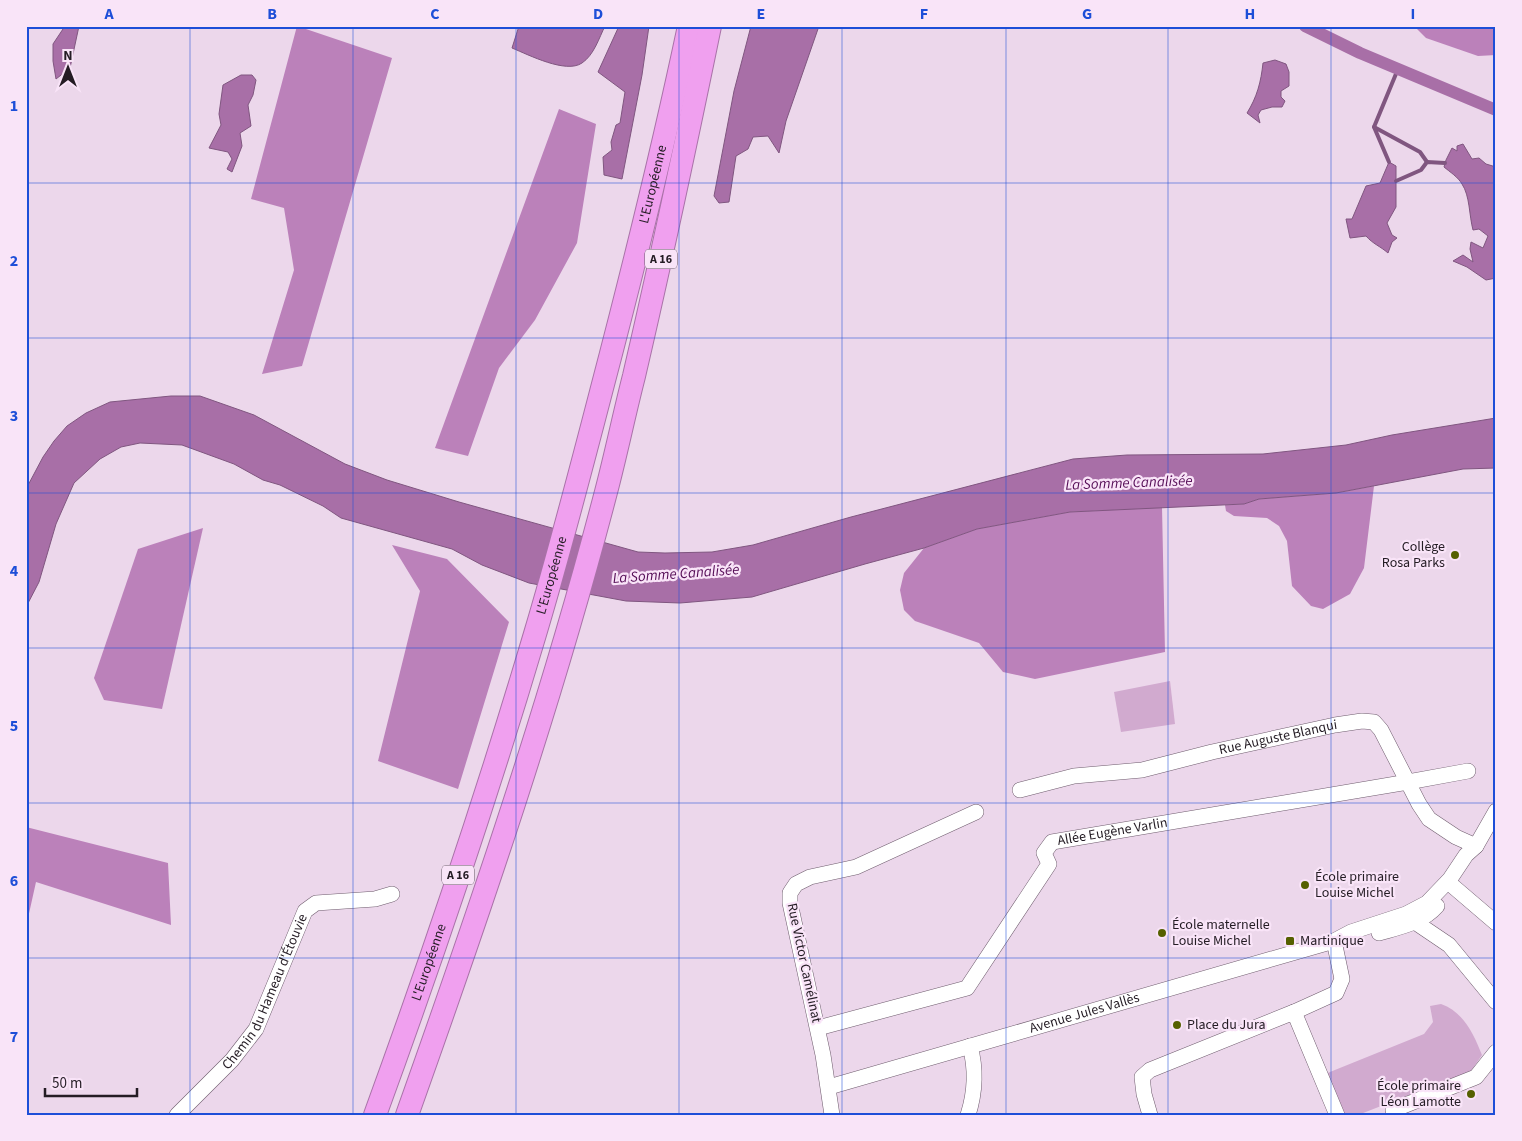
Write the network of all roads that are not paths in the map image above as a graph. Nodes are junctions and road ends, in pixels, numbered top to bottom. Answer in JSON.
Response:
{"nodes":[{"id":1,"x":689,"y":26,"type":"edge"},
{"id":2,"x":710,"y":26,"type":"edge"},
{"id":3,"x":1468,"y":771,"type":"dead end"},
{"id":4,"x":1408,"y":782,"type":"junction"},
{"id":5,"x":1020,"y":790,"type":"dead end"},
{"id":6,"x":1496,"y":811,"type":"edge"},
{"id":7,"x":976,"y":812,"type":"dead end"},
{"id":8,"x":1476,"y":846,"type":"junction"},
{"id":9,"x":1451,"y":885,"type":"junction"},
{"id":10,"x":392,"y":894,"type":"dead end"},
{"id":11,"x":1430,"y":907,"type":"junction"},
{"id":12,"x":1415,"y":922,"type":"junction"},
{"id":13,"x":1496,"y":923,"type":"edge"},
{"id":14,"x":1338,"y":939,"type":"junction"},
{"id":15,"x":1496,"y":1002,"type":"edge"},
{"id":16,"x":1294,"y":1012,"type":"junction"},
{"id":17,"x":818,"y":1028,"type":"junction"},
{"id":18,"x":970,"y":1046,"type":"junction"},
{"id":19,"x":1496,"y":1052,"type":"edge"},
{"id":20,"x":829,"y":1087,"type":"junction"},
{"id":21,"x":1145,"y":1113,"type":"edge"},
{"id":22,"x":1389,"y":1113,"type":"edge"},
{"id":23,"x":177,"y":1115,"type":"edge"},
{"id":24,"x":375,"y":1115,"type":"edge"},
{"id":25,"x":407,"y":1115,"type":"edge"},
{"id":26,"x":832,"y":1115,"type":"edge"},
{"id":27,"x":968,"y":1115,"type":"edge"},
{"id":28,"x":1336,"y":1115,"type":"edge"}],
"edges":[{"from":1,"to":24,"type":"highway","name":"L'Européenne","number":"A 16"},
{"from":2,"to":25,"type":"highway","name":"L'Européenne","number":"A 16"},
{"from":3,"to":4,"type":"street","name":"Allée Eugène Varlin"},
{"from":4,"to":5,"type":"street","name":"Rue Auguste Blanqui"},
{"from":4,"to":8,"type":"street","name":"Rue Auguste Blanqui"},
{"from":4,"to":17,"type":"street","name":"Allée Eugène Varlin"},
{"from":6,"to":8,"type":"street"},
{"from":7,"to":17,"type":"street","name":"Rue Victor Camélinat"},
{"from":8,"to":9,"type":"street"},
{"from":9,"to":11,"type":"street"},
{"from":9,"to":13,"type":"street"},
{"from":10,"to":23,"type":"street","name":"Chemin du Hameau d'Étouvie"},
{"from":11,"to":12,"type":"street","name":"Avenue Jules Vallès"},
{"from":11,"to":14,"type":"street","name":"Avenue Jules Vallès"},
{"from":12,"to":14,"type":"street","name":"Avenue Jules Vallès"},
{"from":12,"to":15,"type":"street"},
{"from":14,"to":16,"type":"street"},
{"from":14,"to":18,"type":"street","name":"Avenue Jules Vallès"},
{"from":16,"to":21,"type":"street"},
{"from":16,"to":28,"type":"street"},
{"from":17,"to":20,"type":"street","name":"Rue Victor Camélinat"},
{"from":18,"to":20,"type":"street","name":"Avenue Jules Vallès"},
{"from":18,"to":27,"type":"street"},
{"from":19,"to":22,"type":"street"},
{"from":20,"to":26,"type":"street","name":"Rue Victor Camélinat"}]}
